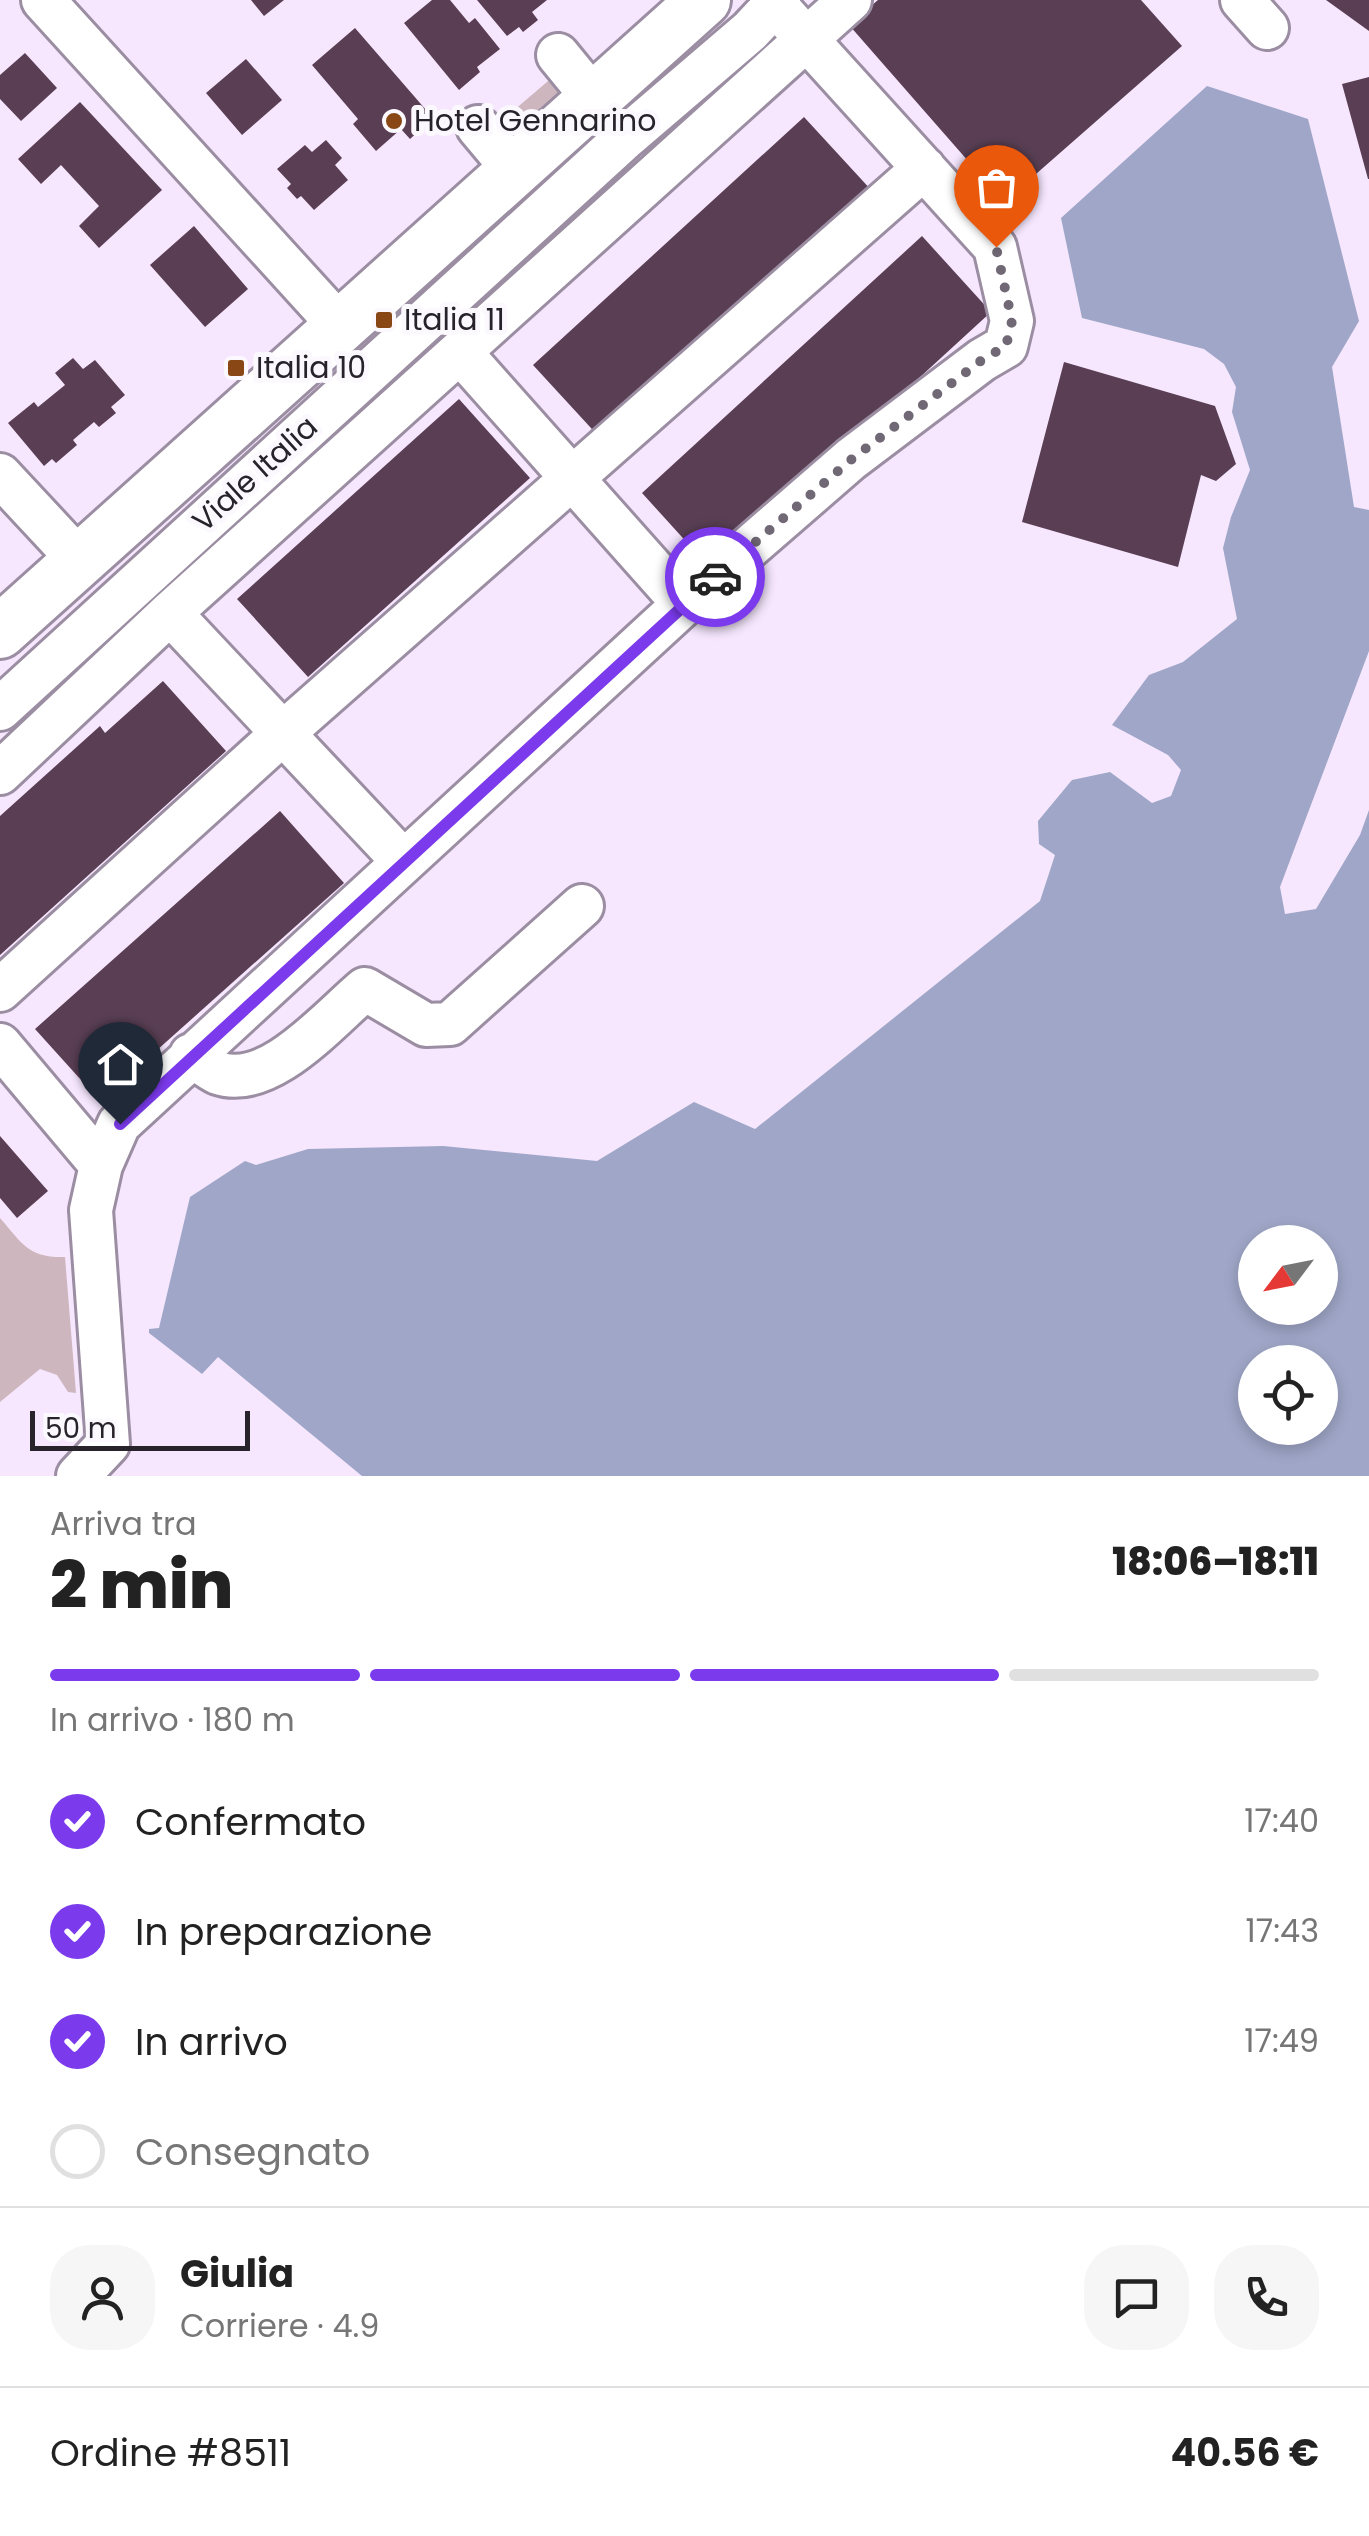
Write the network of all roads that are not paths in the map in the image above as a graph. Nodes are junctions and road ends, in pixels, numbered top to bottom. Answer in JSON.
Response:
{"nodes":[{"id":1,"x":43,"y":0,"type":"edge"},
{"id":2,"x":704,"y":0,"type":"edge"},
{"id":3,"x":850,"y":0,"type":"edge"},
{"id":4,"x":775,"y":1,"type":"edge"},
{"id":5,"x":807,"y":40,"type":"junction"},
{"id":6,"x":558,"y":55,"type":"dead end"},
{"id":7,"x":594,"y":99,"type":"junction"},
{"id":8,"x":478,"y":127,"type":"dead end"},
{"id":9,"x":924,"y":168,"type":"junction"},
{"id":10,"x":514,"y":170,"type":"junction"},
{"id":11,"x":339,"y":325,"type":"junction"},
{"id":12,"x":460,"y":352,"type":"junction"},
{"id":13,"x":0,"y":475,"type":"edge"},
{"id":14,"x":573,"y":479,"type":"junction"},
{"id":15,"x":80,"y":561,"type":"junction"},
{"id":16,"x":684,"y":604,"type":"junction"},
{"id":17,"x":170,"y":613,"type":"junction"},
{"id":18,"x":0,"y":632,"type":"edge"},
{"id":19,"x":0,"y":709,"type":"edge"},
{"id":20,"x":284,"y":733,"type":"junction"},
{"id":21,"x":0,"y":773,"type":"edge"},
{"id":22,"x":403,"y":861,"type":"junction"},
{"id":23,"x":582,"y":906,"type":"dead end"},
{"id":24,"x":0,"y":990,"type":"edge"},
{"id":25,"x":0,"y":1045,"type":"edge"},
{"id":26,"x":192,"y":1055,"type":"junction"},
{"id":27,"x":101,"y":1166,"type":"junction"},
{"id":28,"x":78,"y":1476,"type":"edge"}],
"edges":[{"from":1,"to":11,"type":"street"},
{"from":2,"to":7,"type":"main road","name":"Viale Italia"},
{"from":3,"to":5,"type":"street"},
{"from":4,"to":5,"type":"street"},
{"from":4,"to":19,"type":"street","name":"Viale Italia"},
{"from":5,"to":9,"type":"street"},
{"from":5,"to":12,"type":"street"},
{"from":6,"to":7,"type":"street"},
{"from":7,"to":10,"type":"main road","name":"Viale Italia"},
{"from":8,"to":10,"type":"street"},
{"from":9,"to":14,"type":"street"},
{"from":9,"to":16,"type":"street"},
{"from":10,"to":11,"type":"main road","name":"Viale Italia"},
{"from":11,"to":15,"type":"main road","name":"Viale Italia"},
{"from":12,"to":14,"type":"street"},
{"from":12,"to":17,"type":"street"},
{"from":13,"to":15,"type":"street"},
{"from":14,"to":16,"type":"street"},
{"from":14,"to":20,"type":"street"},
{"from":15,"to":18,"type":"main road","name":"Viale Italia"},
{"from":16,"to":22,"type":"street"},
{"from":17,"to":20,"type":"street"},
{"from":17,"to":21,"type":"street"},
{"from":20,"to":22,"type":"street"},
{"from":20,"to":24,"type":"street"},
{"from":22,"to":26,"type":"street"},
{"from":23,"to":26,"type":"street"},
{"from":25,"to":27,"type":"street"},
{"from":26,"to":27,"type":"street"},
{"from":27,"to":28,"type":"street"}]}
